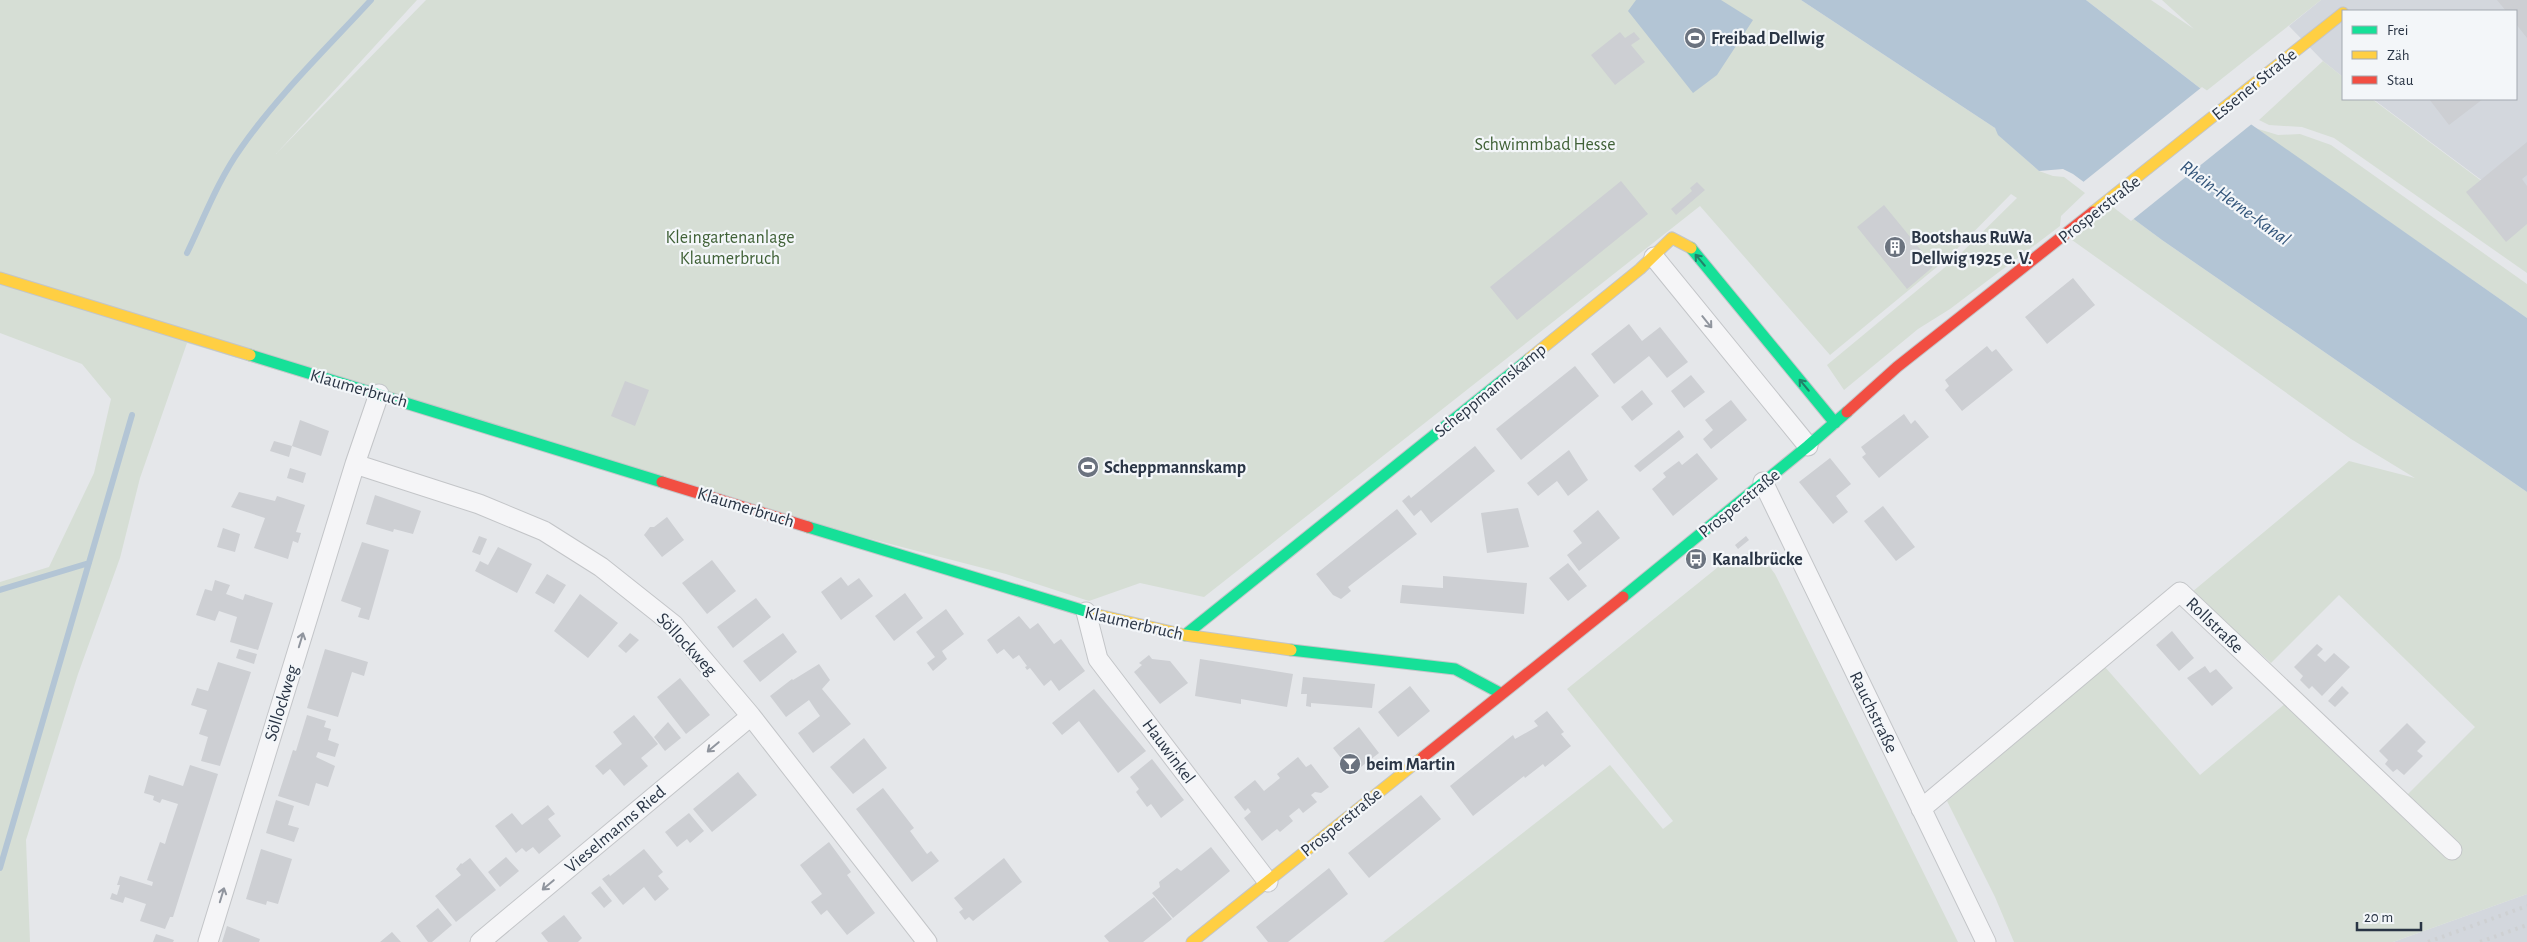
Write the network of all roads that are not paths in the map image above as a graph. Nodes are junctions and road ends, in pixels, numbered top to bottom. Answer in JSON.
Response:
{"nodes":[{"id":1,"x":2342,"y":14,"type":"edge"},
{"id":2,"x":2166,"y":155,"type":"joint"},
{"id":3,"x":1654,"y":257,"type":"junction"},
{"id":4,"x":0,"y":278,"type":"edge"},
{"id":5,"x":379,"y":394,"type":"junction"},
{"id":6,"x":1835,"y":423,"type":"junction"},
{"id":7,"x":1808,"y":446,"type":"junction"},
{"id":8,"x":355,"y":464,"type":"junction"},
{"id":9,"x":1763,"y":482,"type":"junction"},
{"id":10,"x":1086,"y":612,"type":"junction"},
{"id":11,"x":1185,"y":635,"type":"junction"},
{"id":12,"x":1500,"y":693,"type":"junction"},
{"id":13,"x":751,"y":716,"type":"junction"},
{"id":14,"x":1921,"y":809,"type":"junction"},
{"id":15,"x":2452,"y":850,"type":"dead end"},
{"id":16,"x":1268,"y":882,"type":"junction"},
{"id":17,"x":208,"y":942,"type":"edge"},
{"id":18,"x":480,"y":942,"type":"edge"},
{"id":19,"x":927,"y":942,"type":"edge"},
{"id":20,"x":1192,"y":942,"type":"edge"},
{"id":21,"x":1986,"y":942,"type":"edge"}],
"edges":[{"from":1,"to":2,"type":"street","name":"Essener Straße"},
{"from":2,"to":6,"type":"street","name":"Prosperstraße"},
{"from":6,"to":3,"type":"street","name":"Scheppmannskamp","one_way":true},
{"from":3,"to":7,"type":"street","one_way":true},
{"from":3,"to":11,"type":"street","name":"Scheppmannskamp"},
{"from":4,"to":5,"type":"street","name":"Klaumerbruch"},
{"from":5,"to":8,"type":"street","name":"Söllockweg"},
{"from":5,"to":10,"type":"street","name":"Klaumerbruch"},
{"from":6,"to":7,"type":"street","name":"Prosperstraße"},
{"from":7,"to":9,"type":"street","name":"Prosperstraße"},
{"from":8,"to":13,"type":"street","name":"Söllockweg"},
{"from":17,"to":8,"type":"street","name":"Söllockweg","one_way":true},
{"from":9,"to":12,"type":"street","name":"Prosperstraße"},
{"from":9,"to":14,"type":"street","name":"Rauchstraße"},
{"from":10,"to":11,"type":"street","name":"Klaumerbruch"},
{"from":10,"to":16,"type":"street","name":"Hauwinkel"},
{"from":11,"to":12,"type":"street","name":"Klaumerbruch"},
{"from":12,"to":16,"type":"street","name":"Prosperstraße"},
{"from":13,"to":18,"type":"street","name":"Vieselmanns Ried","one_way":true},
{"from":13,"to":19,"type":"street","name":"Söllockweg"},
{"from":14,"to":15,"type":"street","name":"Rollstraße"},
{"from":14,"to":21,"type":"street","name":"Rauchstraße"},
{"from":16,"to":20,"type":"street","name":"Prosperstraße"}]}
